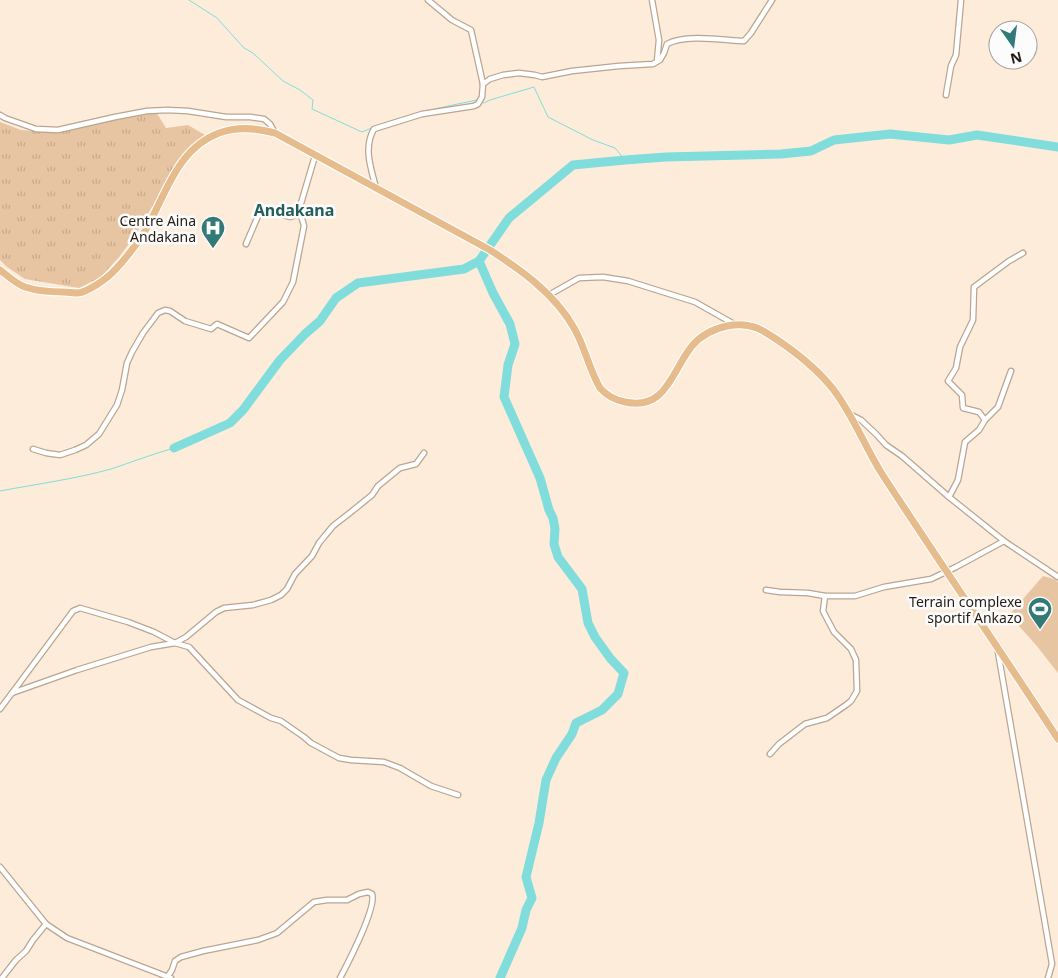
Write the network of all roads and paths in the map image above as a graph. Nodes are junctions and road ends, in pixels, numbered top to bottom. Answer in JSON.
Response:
{"nodes":[{"id":1,"x":428,"y":0,"type":"edge"},
{"id":2,"x":652,"y":0,"type":"edge"},
{"id":3,"x":772,"y":0,"type":"edge"},
{"id":4,"x":961,"y":0,"type":"edge"},
{"id":5,"x":657,"y":61,"type":"junction"},
{"id":6,"x":483,"y":84,"type":"junction"},
{"id":7,"x":946,"y":95,"type":"dead end"},
{"id":8,"x":0,"y":115,"type":"edge"},
{"id":9,"x":275,"y":133,"type":"junction"},
{"id":10,"x":316,"y":156,"type":"junction"},
{"id":11,"x":376,"y":188,"type":"junction"},
{"id":12,"x":300,"y":214,"type":"junction"},
{"id":13,"x":246,"y":244,"type":"dead end"},
{"id":14,"x":1023,"y":253,"type":"dead end"},
{"id":15,"x":0,"y":270,"type":"edge"},
{"id":16,"x":549,"y":295,"type":"junction"},
{"id":17,"x":735,"y":325,"type":"junction"},
{"id":18,"x":1011,"y":371,"type":"dead end"},
{"id":19,"x":849,"y":413,"type":"junction"},
{"id":20,"x":985,"y":420,"type":"junction"},
{"id":21,"x":33,"y":449,"type":"dead end"},
{"id":22,"x":424,"y":453,"type":"dead end"},
{"id":23,"x":949,"y":497,"type":"junction"},
{"id":24,"x":1004,"y":541,"type":"junction"},
{"id":25,"x":947,"y":571,"type":"junction"},
{"id":26,"x":1058,"y":577,"type":"edge"},
{"id":27,"x":766,"y":590,"type":"dead end"},
{"id":28,"x":825,"y":596,"type":"junction"},
{"id":29,"x":175,"y":643,"type":"junction"},
{"id":30,"x":998,"y":647,"type":"junction"},
{"id":31,"x":12,"y":693,"type":"junction"},
{"id":32,"x":0,"y":709,"type":"edge"},
{"id":33,"x":1058,"y":739,"type":"edge"},
{"id":34,"x":770,"y":754,"type":"dead end"},
{"id":35,"x":458,"y":795,"type":"dead end"},
{"id":36,"x":0,"y":867,"type":"edge"},
{"id":37,"x":46,"y":924,"type":"junction"},
{"id":38,"x":170,"y":977,"type":"edge"},
{"id":39,"x":2,"y":978,"type":"edge"},
{"id":40,"x":340,"y":978,"type":"edge"},
{"id":41,"x":1048,"y":978,"type":"edge"}],
"edges":[{"from":1,"to":6,"type":"street"},
{"from":2,"to":5,"type":"street"},
{"from":3,"to":5,"type":"street"},
{"from":4,"to":7,"type":"street"},
{"from":5,"to":6,"type":"street"},
{"from":6,"to":11,"type":"street"},
{"from":8,"to":9,"type":"street"},
{"from":9,"to":10,"type":"main road"},
{"from":9,"to":15,"type":"main road"},
{"from":10,"to":11,"type":"main road"},
{"from":10,"to":12,"type":"street"},
{"from":11,"to":16,"type":"main road"},
{"from":12,"to":13,"type":"street"},
{"from":12,"to":21,"type":"street"},
{"from":14,"to":20,"type":"street"},
{"from":16,"to":17,"type":"street"},
{"from":16,"to":17,"type":"main road"},
{"from":17,"to":19,"type":"main road"},
{"from":18,"to":20,"type":"street"},
{"from":19,"to":23,"type":"street"},
{"from":19,"to":25,"type":"main road"},
{"from":20,"to":23,"type":"street"},
{"from":22,"to":29,"type":"street"},
{"from":23,"to":24,"type":"street"},
{"from":24,"to":25,"type":"street"},
{"from":24,"to":26,"type":"street"},
{"from":25,"to":28,"type":"street"},
{"from":25,"to":30,"type":"main road"},
{"from":27,"to":28,"type":"street"},
{"from":28,"to":34,"type":"street"},
{"from":29,"to":31,"type":"street"},
{"from":29,"to":31,"type":"street"},
{"from":29,"to":35,"type":"street"},
{"from":30,"to":33,"type":"main road"},
{"from":30,"to":41,"type":"street"},
{"from":31,"to":32,"type":"street"},
{"from":36,"to":37,"type":"street"},
{"from":37,"to":38,"type":"street"},
{"from":37,"to":39,"type":"street"},
{"from":38,"to":40,"type":"street"}]}
